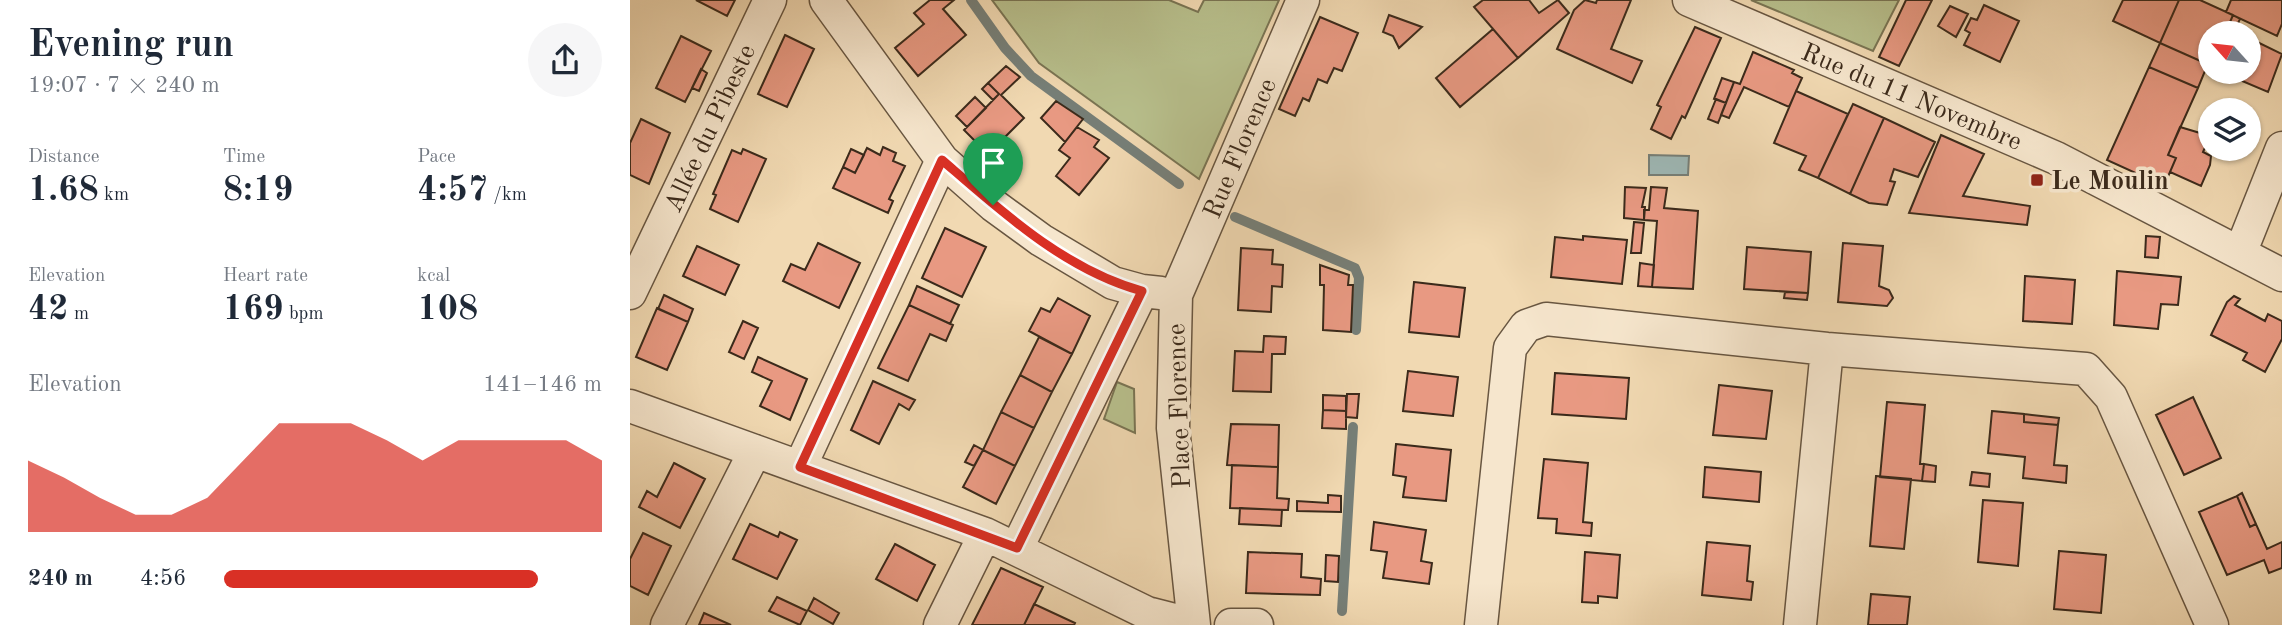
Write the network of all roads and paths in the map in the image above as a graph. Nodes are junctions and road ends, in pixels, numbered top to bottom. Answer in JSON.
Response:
{"nodes":[{"id":1,"x":770,"y":0,"type":"edge"},
{"id":2,"x":826,"y":0,"type":"edge"},
{"id":3,"x":1303,"y":0,"type":"edge"},
{"id":4,"x":1689,"y":0,"type":"edge"},
{"id":5,"x":2282,"y":148,"type":"edge"},
{"id":6,"x":942,"y":160,"type":"junction"},
{"id":7,"x":2241,"y":251,"type":"junction"},
{"id":8,"x":2282,"y":275,"type":"edge"},
{"id":9,"x":1142,"y":291,"type":"junction"},
{"id":10,"x":630,"y":293,"type":"edge"},
{"id":11,"x":1176,"y":295,"type":"junction"},
{"id":12,"x":1827,"y":349,"type":"junction"},
{"id":13,"x":630,"y":405,"type":"edge"},
{"id":14,"x":755,"y":451,"type":"junction"},
{"id":15,"x":800,"y":467,"type":"junction"},
{"id":16,"x":985,"y":534,"type":"junction"},
{"id":17,"x":1017,"y":548,"type":"junction"},
{"id":18,"x":667,"y":625,"type":"edge"},
{"id":19,"x":940,"y":625,"type":"edge"},
{"id":20,"x":1194,"y":625,"type":"edge"},
{"id":21,"x":1231,"y":625,"type":"edge"},
{"id":22,"x":1257,"y":625,"type":"edge"},
{"id":23,"x":1481,"y":625,"type":"edge"},
{"id":24,"x":1800,"y":625,"type":"edge"},
{"id":25,"x":2212,"y":625,"type":"edge"}],
"edges":[{"from":1,"to":10,"type":"street","name":"Allée du Pibeste"},
{"from":2,"to":6,"type":"street"},
{"from":3,"to":11,"type":"street","name":"Rue Florence"},
{"from":4,"to":7,"type":"street","name":"Rue du 11 Novembre"},
{"from":5,"to":7,"type":"street"},
{"from":6,"to":9,"type":"street"},
{"from":6,"to":15,"type":"street"},
{"from":7,"to":8,"type":"street","name":"Rue du 11 Novembre"},
{"from":9,"to":11,"type":"street","name":"Place Florence"},
{"from":9,"to":17,"type":"street","name":"Place Florence"},
{"from":11,"to":20,"type":"street","name":"Place Florence"},
{"from":12,"to":23,"type":"street"},
{"from":12,"to":24,"type":"street"},
{"from":12,"to":25,"type":"street"},
{"from":13,"to":14,"type":"street"},
{"from":14,"to":15,"type":"street"},
{"from":14,"to":18,"type":"street"},
{"from":15,"to":16,"type":"street"},
{"from":16,"to":17,"type":"street"},
{"from":16,"to":19,"type":"street"},
{"from":17,"to":20,"type":"street"},
{"from":21,"to":22,"type":"street"}]}
